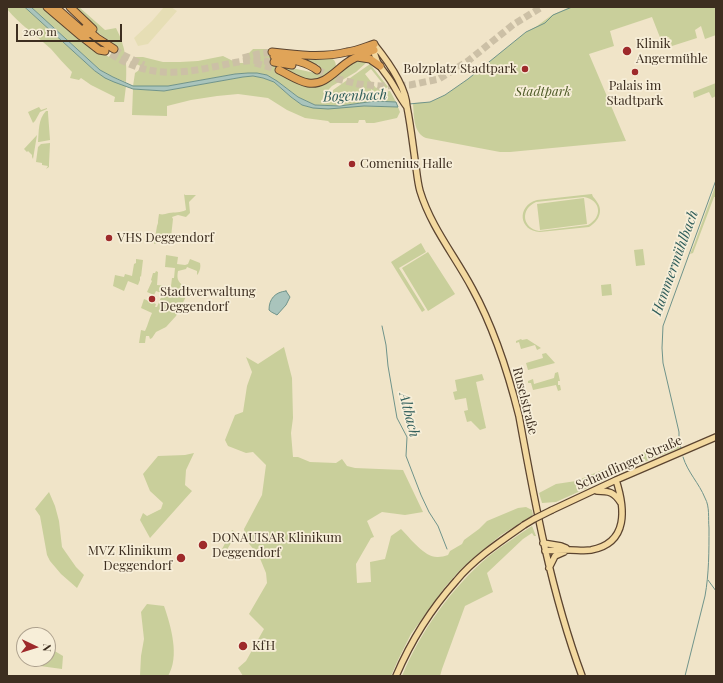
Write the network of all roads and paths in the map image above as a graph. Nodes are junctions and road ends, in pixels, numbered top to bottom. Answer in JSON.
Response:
{"nodes":[{"id":1,"x":47,"y":7,"type":"edge"},
{"id":2,"x":55,"y":7,"type":"edge"},
{"id":3,"x":62,"y":7,"type":"edge"},
{"id":4,"x":70,"y":7,"type":"edge"},
{"id":5,"x":375,"y":48,"type":"junction"},
{"id":6,"x":109,"y":50,"type":"junction"},
{"id":7,"x":273,"y":57,"type":"junction"},
{"id":8,"x":357,"y":57,"type":"junction"},
{"id":9,"x":380,"y":66,"type":"junction"},
{"id":10,"x":279,"y":70,"type":"tunnel mouth"},
{"id":11,"x":389,"y":79,"type":"junction"},
{"id":12,"x":400,"y":83,"type":"junction"},
{"id":13,"x":401,"y":92,"type":"junction"},
{"id":14,"x":716,"y":438,"type":"edge"},
{"id":15,"x":616,"y":480,"type":"junction"},
{"id":16,"x":610,"y":483,"type":"junction"},
{"id":17,"x":595,"y":490,"type":"junction"},
{"id":18,"x":616,"y":496,"type":"junction"},
{"id":19,"x":621,"y":503,"type":"junction"},
{"id":20,"x":543,"y":543,"type":"junction"},
{"id":21,"x":570,"y":550,"type":"junction"},
{"id":22,"x":545,"y":551,"type":"junction"},
{"id":23,"x":549,"y":568,"type":"junction"},
{"id":24,"x":396,"y":676,"type":"edge"},
{"id":25,"x":582,"y":676,"type":"edge"}],
"edges":[{"from":1,"to":6,"type":"highway"},
{"from":2,"to":6,"type":"highway"},
{"from":3,"to":6,"type":"highway"},
{"from":4,"to":6,"type":"highway"},
{"from":5,"to":7,"type":"highway"},
{"from":5,"to":8,"type":"highway"},
{"from":5,"to":9,"type":"main road"},
{"from":5,"to":12,"type":"main road"},
{"from":7,"to":7,"type":"highway"},
{"from":8,"to":9,"type":"highway"},
{"from":8,"to":10,"type":"highway"},
{"from":9,"to":11,"type":"main road"},
{"from":11,"to":12,"type":"main road"},
{"from":11,"to":13,"type":"main road"},
{"from":12,"to":13,"type":"main road"},
{"from":13,"to":20,"type":"main road","name":"Ruselstraße"},
{"from":14,"to":15,"type":"main road","name":"Schauflinger Straße"},
{"from":15,"to":16,"type":"main road","name":"Schauflinger Straße"},
{"from":15,"to":19,"type":"main road"},
{"from":16,"to":17,"type":"main road","name":"Schauflinger Straße"},
{"from":16,"to":18,"type":"main road"},
{"from":17,"to":18,"type":"main road"},
{"from":17,"to":24,"type":"main road","name":"Schauflinger Straße","bridge":true},
{"from":18,"to":19,"type":"main road"},
{"from":19,"to":21,"type":"main road"},
{"from":20,"to":21,"type":"main road"},
{"from":20,"to":22,"type":"main road","name":"Ruselstraße"},
{"from":21,"to":22,"type":"main road"},
{"from":21,"to":23,"type":"main road"},
{"from":22,"to":23,"type":"main road","name":"Ruselstraße"},
{"from":23,"to":25,"type":"main road","name":"Ruselstraße"}]}
